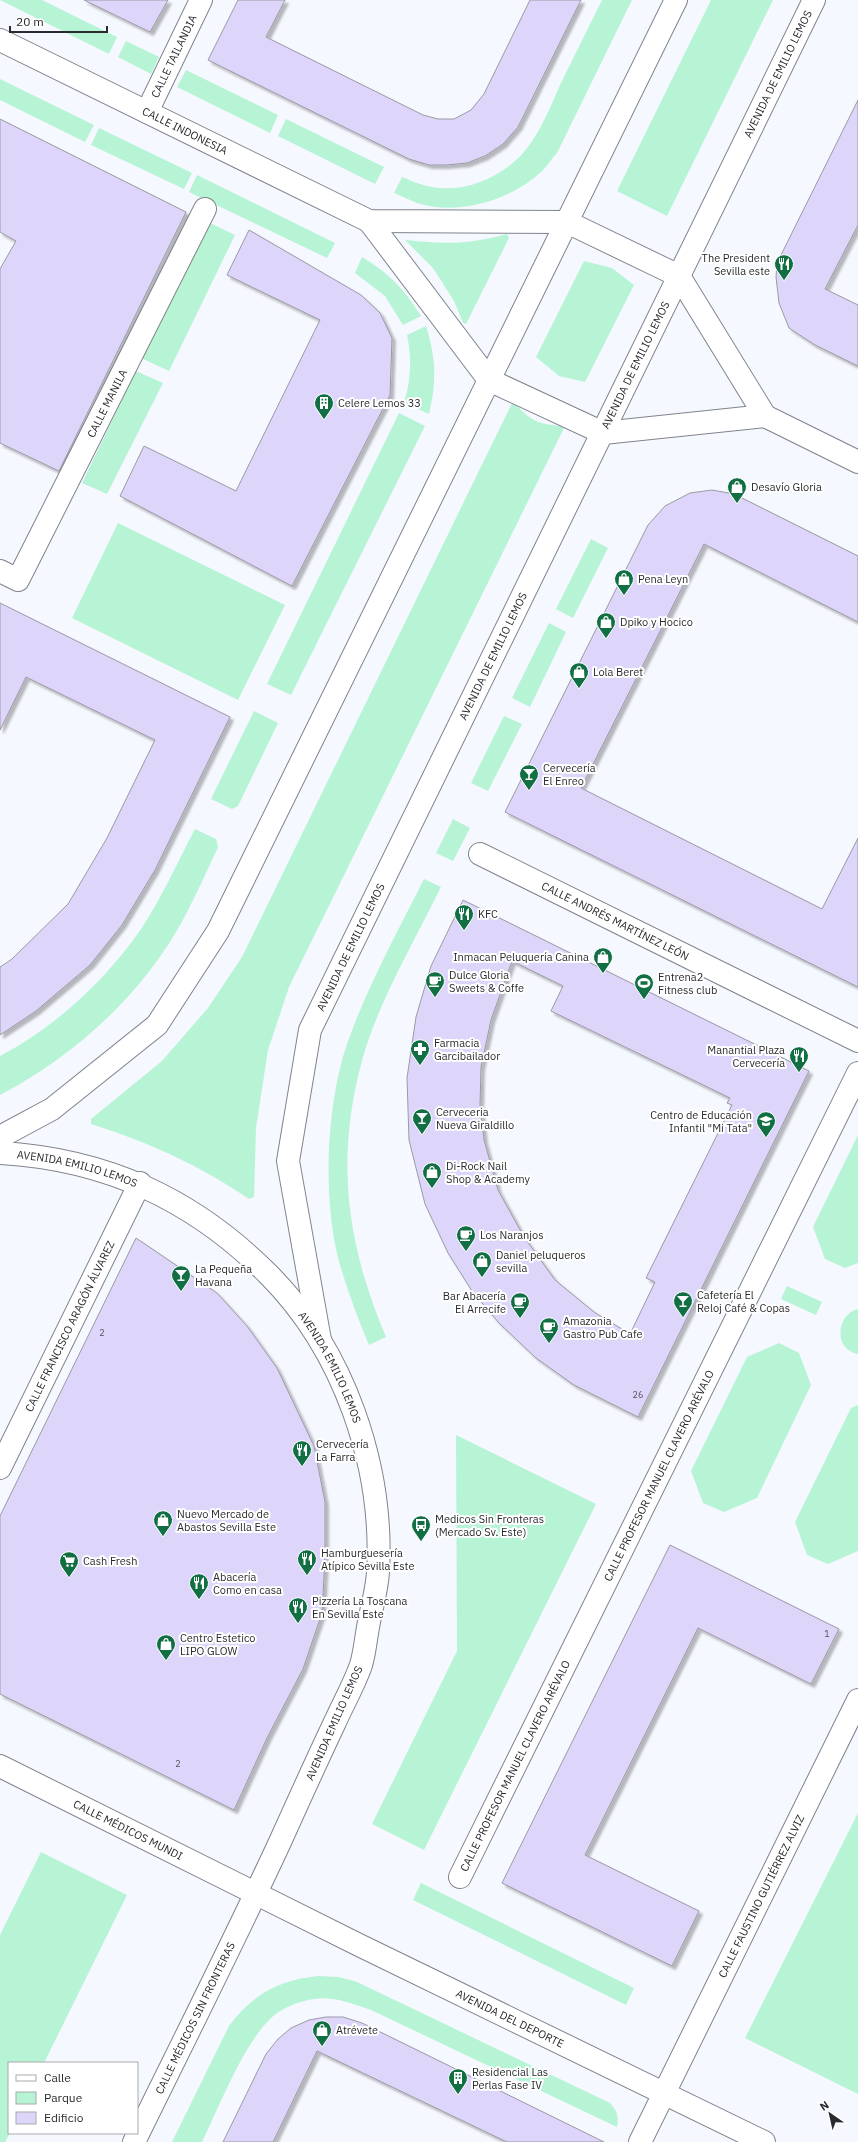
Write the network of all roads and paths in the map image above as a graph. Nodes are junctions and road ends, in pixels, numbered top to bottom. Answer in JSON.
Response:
{"nodes":[{"id":1,"x":201,"y":0,"type":"edge"},
{"id":2,"x":676,"y":0,"type":"edge"},
{"id":3,"x":814,"y":0,"type":"edge"},
{"id":4,"x":0,"y":40,"type":"edge"},
{"id":5,"x":147,"y":112,"type":"junction"},
{"id":6,"x":205,"y":209,"type":"dead end"},
{"id":7,"x":369,"y":221,"type":"junction"},
{"id":8,"x":566,"y":222,"type":"junction"},
{"id":9,"x":679,"y":276,"type":"junction"},
{"id":10,"x":489,"y":380,"type":"junction"},
{"id":11,"x":765,"y":416,"type":"junction"},
{"id":12,"x":603,"y":433,"type":"junction"},
{"id":13,"x":858,"y":462,"type":"edge"},
{"id":14,"x":0,"y":571,"type":"edge"},
{"id":15,"x":480,"y":854,"type":"dead end"},
{"id":16,"x":858,"y":1041,"type":"edge"},
{"id":17,"x":858,"y":1073,"type":"edge"},
{"id":18,"x":0,"y":1137,"type":"edge"},
{"id":19,"x":0,"y":1153,"type":"edge"},
{"id":20,"x":140,"y":1184,"type":"junction"},
{"id":21,"x":320,"y":1340,"type":"junction"},
{"id":22,"x":0,"y":1468,"type":"edge"},
{"id":23,"x":858,"y":1700,"type":"edge"},
{"id":24,"x":0,"y":1766,"type":"edge"},
{"id":25,"x":460,"y":1877,"type":"dead end"},
{"id":26,"x":256,"y":1894,"type":"junction"},
{"id":27,"x":664,"y":2093,"type":"junction"},
{"id":28,"x":138,"y":2134,"type":"edge"},
{"id":29,"x":640,"y":2142,"type":"edge"},
{"id":30,"x":764,"y":2142,"type":"edge"}],
"edges":[{"from":1,"to":5,"type":"street","name":"CALLE TAILANDIA"},
{"from":2,"to":8,"type":"street"},
{"from":3,"to":9,"type":"street","name":"AVENIDA DE EMILIO LEMOS"},
{"from":4,"to":5,"type":"street","name":"CALLE INDONESIA"},
{"from":5,"to":7,"type":"street","name":"CALLE INDONESIA"},
{"from":6,"to":14,"type":"street","name":"CALLE MANILA"},
{"from":7,"to":8,"type":"street"},
{"from":7,"to":10,"type":"street"},
{"from":8,"to":9,"type":"street"},
{"from":8,"to":10,"type":"street"},
{"from":9,"to":11,"type":"street"},
{"from":9,"to":12,"type":"street","name":"AVENIDA DE EMILIO LEMOS"},
{"from":10,"to":12,"type":"street"},
{"from":10,"to":18,"type":"street"},
{"from":11,"to":12,"type":"street"},
{"from":11,"to":13,"type":"street"},
{"from":12,"to":21,"type":"street","name":"AVENIDA DE EMILIO LEMOS"},
{"from":15,"to":16,"type":"street","name":"CALLE ANDRÉS MARTÍNEZ LEÓN"},
{"from":17,"to":25,"type":"street","name":"CALLE PROFESOR MANUEL CLAVERO ARÉVALO"},
{"from":19,"to":20,"type":"street","name":"AVENIDA EMILIO LEMOS"},
{"from":20,"to":21,"type":"street","name":"AVENIDA EMILIO LEMOS"},
{"from":20,"to":22,"type":"street","name":"CALLE FRANCISCO ARAGÓN ÁLVAREZ"},
{"from":21,"to":26,"type":"street","name":"AVENIDA EMILIO LEMOS"},
{"from":23,"to":27,"type":"street","name":"CALLE FAUSTINO GUTIÉRREZ ALVIZ"},
{"from":24,"to":26,"type":"street","name":"CALLE MÉDICOS MUNDI"},
{"from":26,"to":27,"type":"street","name":"AVENIDA DEL DEPORTE"},
{"from":26,"to":28,"type":"street","name":"CALLE MÉDICOS SIN FRONTERAS"},
{"from":27,"to":29,"type":"street","name":"CALLE FAUSTINO GUTIÉRREZ ALVIZ"},
{"from":27,"to":30,"type":"street","name":"AVENIDA DEL DEPORTE"}]}
